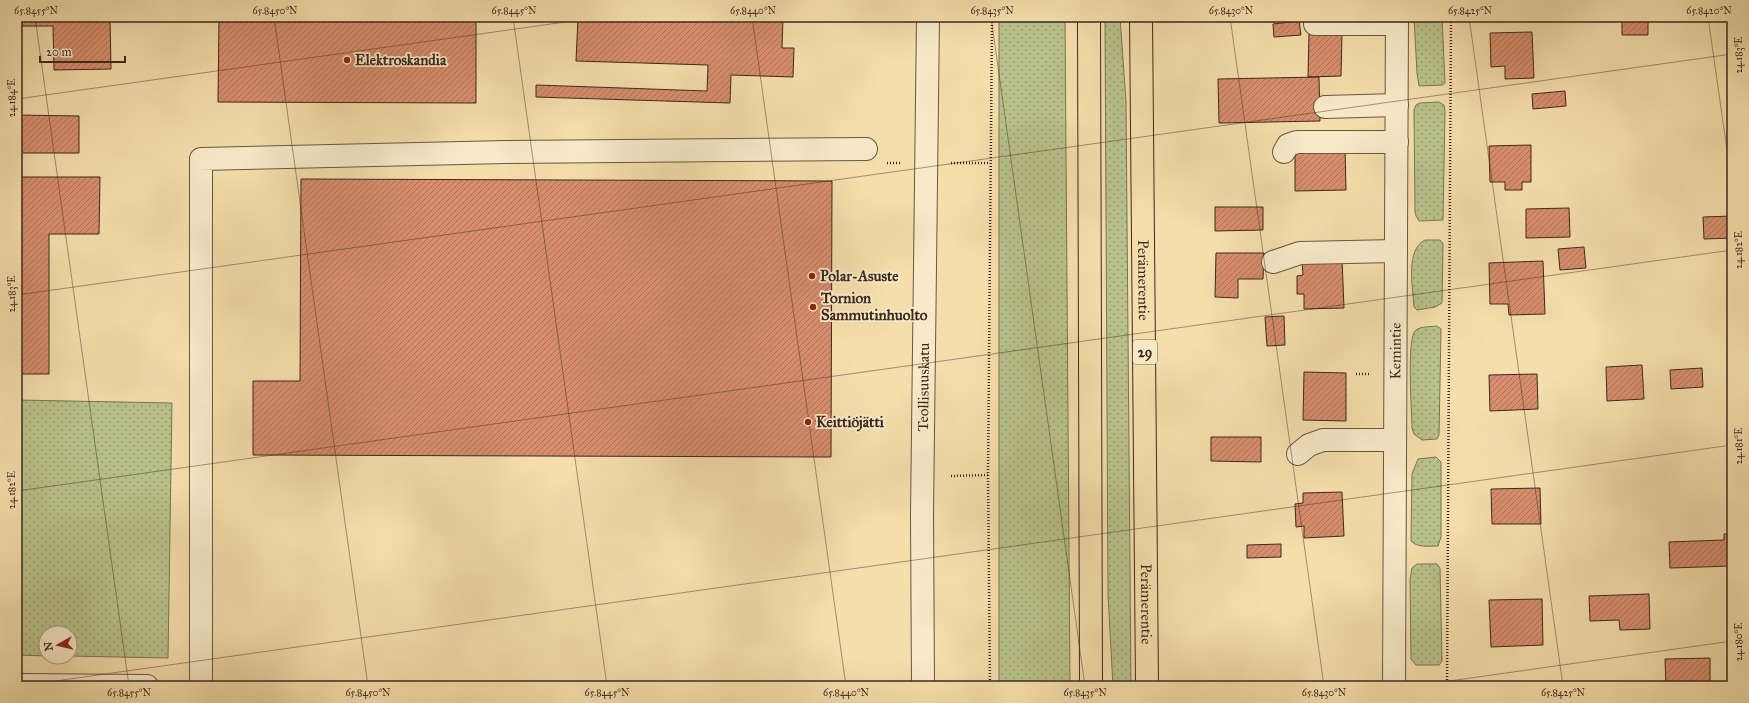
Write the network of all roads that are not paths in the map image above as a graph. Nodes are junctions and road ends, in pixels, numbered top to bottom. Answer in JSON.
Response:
{"nodes":[{"id":1,"x":928,"y":17,"type":"edge"},
{"id":2,"x":1089,"y":17,"type":"edge"},
{"id":3,"x":1141,"y":17,"type":"edge"},
{"id":4,"x":1397,"y":21,"type":"edge"},
{"id":5,"x":1315,"y":24,"type":"dead end"},
{"id":6,"x":1397,"y":105,"type":"junction"},
{"id":7,"x":1325,"y":107,"type":"dead end"},
{"id":8,"x":1397,"y":142,"type":"junction"},
{"id":9,"x":866,"y":149,"type":"dead end"},
{"id":10,"x":1284,"y":152,"type":"dead end"},
{"id":11,"x":1396,"y":251,"type":"junction"},
{"id":12,"x":1273,"y":262,"type":"dead end"},
{"id":13,"x":1396,"y":440,"type":"junction"},
{"id":14,"x":1298,"y":454,"type":"dead end"},
{"id":15,"x":17,"y":685,"type":"edge"},
{"id":16,"x":147,"y":686,"type":"edge"},
{"id":17,"x":201,"y":686,"type":"edge"},
{"id":18,"x":923,"y":686,"type":"edge"},
{"id":19,"x":1091,"y":686,"type":"edge"},
{"id":20,"x":1147,"y":686,"type":"edge"},
{"id":21,"x":1394,"y":686,"type":"edge"}],
"edges":[{"from":1,"to":18,"type":"street","name":"Teollisuuskatu"},
{"from":2,"to":19,"type":"highway"},
{"from":3,"to":20,"type":"highway","name":"Perämerentie","number":"29"},
{"from":4,"to":5,"type":"street"},
{"from":4,"to":6,"type":"street","name":"Kemintie"},
{"from":6,"to":7,"type":"street"},
{"from":6,"to":8,"type":"street","name":"Kemintie"},
{"from":8,"to":10,"type":"street"},
{"from":8,"to":11,"type":"street","name":"Kemintie"},
{"from":9,"to":17,"type":"street"},
{"from":11,"to":12,"type":"street"},
{"from":11,"to":13,"type":"street","name":"Kemintie"},
{"from":13,"to":14,"type":"street"},
{"from":13,"to":21,"type":"street","name":"Kemintie"},
{"from":15,"to":16,"type":"street"}]}
